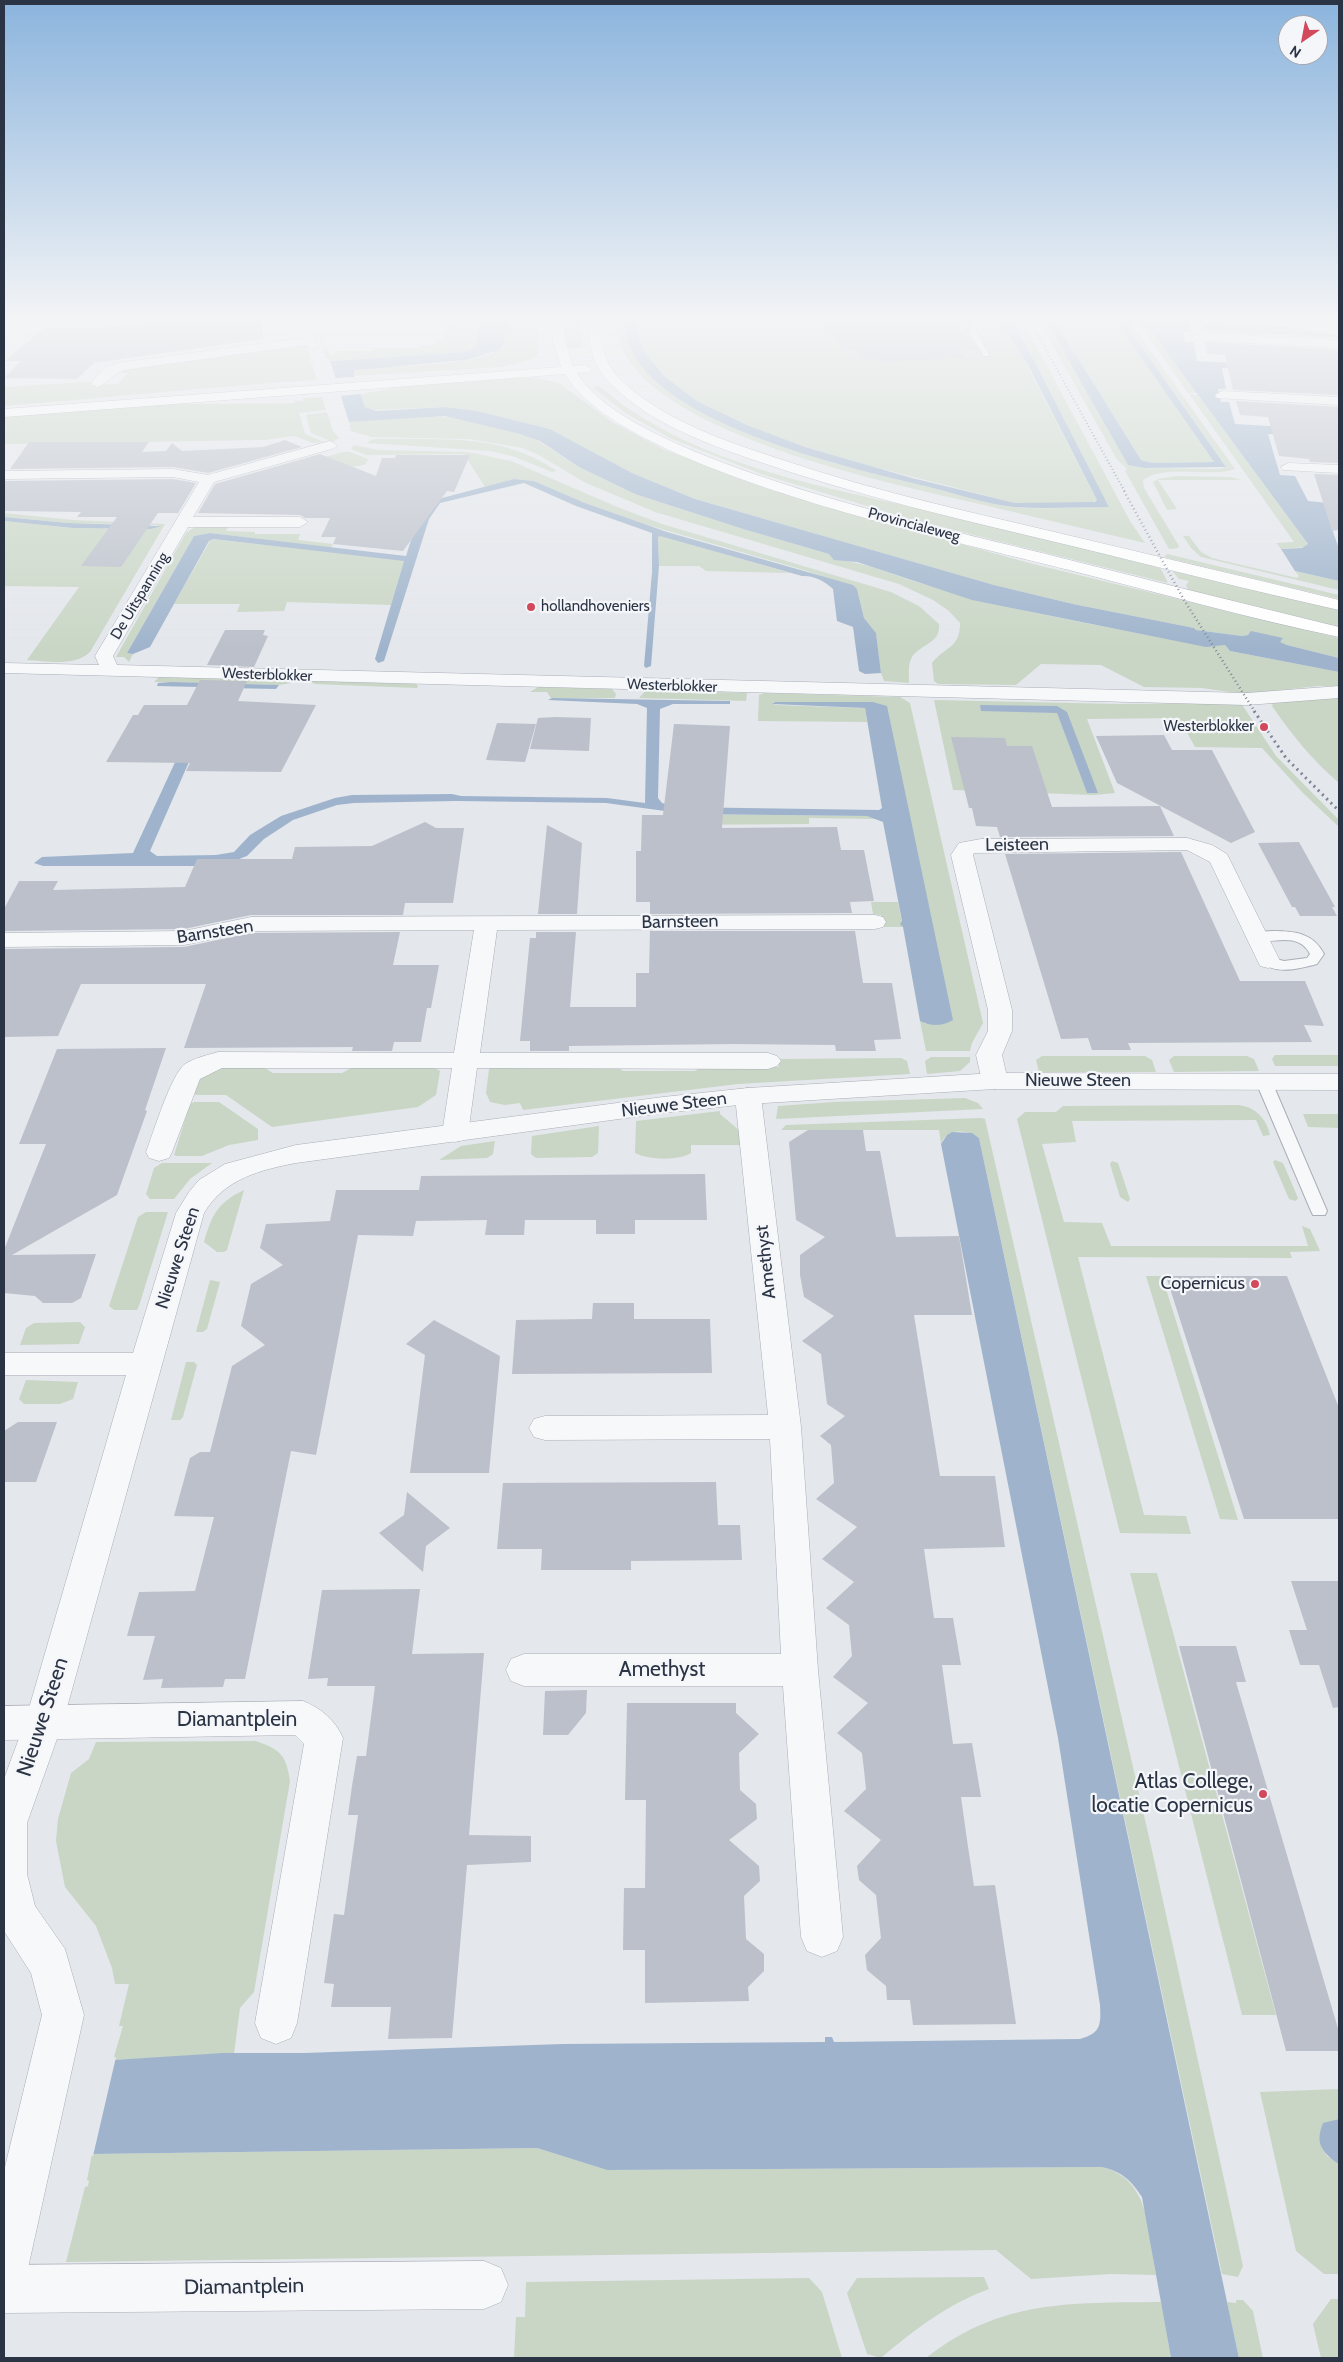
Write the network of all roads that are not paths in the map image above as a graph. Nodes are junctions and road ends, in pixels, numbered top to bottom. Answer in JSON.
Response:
{"nodes":[{"id":1,"x":640,"y":429,"type":"edge"},
{"id":2,"x":690,"y":429,"type":"edge"},
{"id":3,"x":330,"y":444,"type":"dead end"},
{"id":4,"x":1288,"y":466,"type":"dead end"},
{"id":5,"x":1339,"y":469,"type":"edge"},
{"id":6,"x":4,"y":475,"type":"edge"},
{"id":7,"x":208,"y":479,"type":"junction"},
{"id":8,"x":183,"y":522,"type":"junction"},
{"id":9,"x":300,"y":522,"type":"dead end"},
{"id":10,"x":1339,"y":605,"type":"edge"},
{"id":11,"x":1339,"y":632,"type":"edge"},
{"id":12,"x":4,"y":668,"type":"edge"},
{"id":13,"x":110,"y":670,"type":"junction"},
{"id":14,"x":1339,"y":692,"type":"edge"},
{"id":15,"x":874,"y":922,"type":"dead end"},
{"id":16,"x":486,"y":924,"type":"junction"},
{"id":17,"x":1256,"y":936,"type":"junction"},
{"id":18,"x":4,"y":940,"type":"edge"},
{"id":19,"x":1268,"y":961,"type":"joint"},
{"id":20,"x":465,"y":1060,"type":"junction"},
{"id":21,"x":768,"y":1061,"type":"dead end"},
{"id":22,"x":994,"y":1081,"type":"junction"},
{"id":23,"x":1264,"y":1082,"type":"junction"},
{"id":24,"x":1339,"y":1082,"type":"edge"},
{"id":25,"x":748,"y":1096,"type":"junction"},
{"id":26,"x":455,"y":1134,"type":"junction"},
{"id":27,"x":159,"y":1152,"type":"dead end"},
{"id":28,"x":1319,"y":1211,"type":"dead end"},
{"id":29,"x":4,"y":1364,"type":"edge"},
{"id":30,"x":145,"y":1364,"type":"junction"},
{"id":31,"x":785,"y":1427,"type":"junction"},
{"id":32,"x":545,"y":1428,"type":"dead end"},
{"id":33,"x":524,"y":1670,"type":"dead end"},
{"id":34,"x":800,"y":1670,"type":"junction"},
{"id":35,"x":44,"y":1722,"type":"junction"},
{"id":36,"x":4,"y":1723,"type":"edge"},
{"id":37,"x":822,"y":1938,"type":"dead end"},
{"id":38,"x":276,"y":2022,"type":"dead end"},
{"id":39,"x":4,"y":2268,"type":"edge"},
{"id":40,"x":484,"y":2285,"type":"dead end"},
{"id":41,"x":4,"y":2289,"type":"edge"}],
"edges":[{"from":1,"to":11,"type":"main road","name":"Provincialeweg"},
{"from":2,"to":10,"type":"main road","name":"Provincialeweg"},
{"from":3,"to":7,"type":"street"},
{"from":4,"to":5,"type":"street"},
{"from":6,"to":7,"type":"street"},
{"from":7,"to":8,"type":"street","name":"De Uitspanning"},
{"from":8,"to":9,"type":"street"},
{"from":8,"to":13,"type":"street","name":"De Uitspanning"},
{"from":12,"to":13,"type":"street","name":"Westerblokker"},
{"from":13,"to":14,"type":"street","name":"Westerblokker"},
{"from":15,"to":16,"type":"street","name":"Barnsteen"},
{"from":16,"to":18,"type":"street","name":"Barnsteen"},
{"from":16,"to":20,"type":"street"},
{"from":17,"to":19,"type":"street","name":"Leisteen"},
{"from":17,"to":19,"type":"lane","name":"Leisteen"},
{"from":17,"to":22,"type":"street","name":"Leisteen"},
{"from":20,"to":21,"type":"street"},
{"from":20,"to":26,"type":"street"},
{"from":20,"to":27,"type":"street"},
{"from":22,"to":23,"type":"street","name":"Nieuwe Steen"},
{"from":22,"to":25,"type":"street","name":"Nieuwe Steen"},
{"from":23,"to":24,"type":"street","name":"Nieuwe Steen"},
{"from":23,"to":28,"type":"lane"},
{"from":25,"to":26,"type":"street","name":"Nieuwe Steen"},
{"from":25,"to":31,"type":"street","name":"Amethyst"},
{"from":26,"to":30,"type":"street","name":"Nieuwe Steen"},
{"from":29,"to":30,"type":"street"},
{"from":30,"to":35,"type":"street","name":"Nieuwe Steen"},
{"from":31,"to":32,"type":"street"},
{"from":31,"to":34,"type":"street","name":"Amethyst"},
{"from":33,"to":34,"type":"street","name":"Amethyst"},
{"from":34,"to":37,"type":"street","name":"Amethyst"},
{"from":35,"to":36,"type":"street","name":"Diamantplein"},
{"from":35,"to":38,"type":"street","name":"Diamantplein"},
{"from":35,"to":39,"type":"street","name":"Nieuwe Steen"},
{"from":40,"to":41,"type":"street","name":"Diamantplein"}]}
